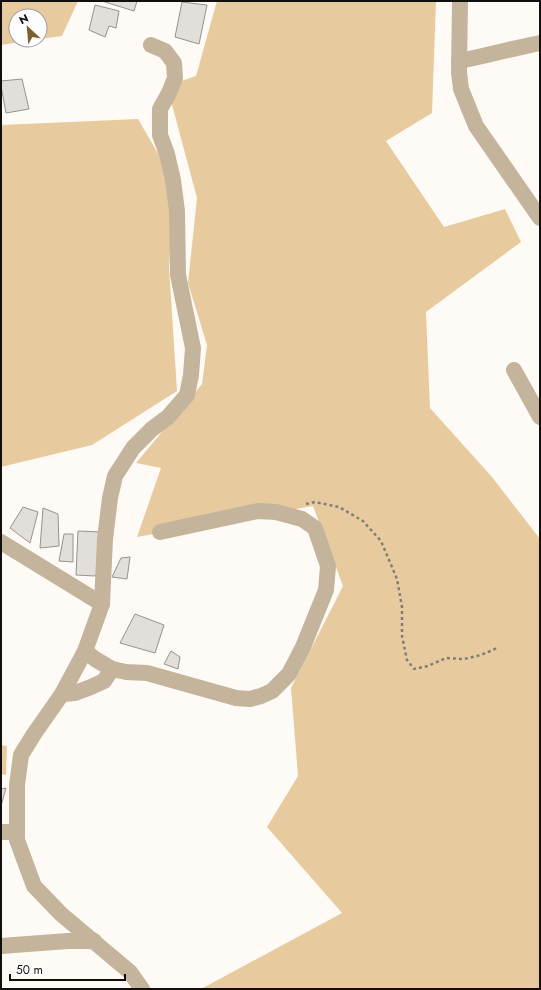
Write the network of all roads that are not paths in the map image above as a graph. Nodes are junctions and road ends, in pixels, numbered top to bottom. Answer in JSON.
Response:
{"nodes":[{"id":1,"x":460,"y":1,"type":"edge"},
{"id":2,"x":540,"y":43,"type":"edge"},
{"id":3,"x":150,"y":44,"type":"dead end"},
{"id":4,"x":459,"y":61,"type":"junction"},
{"id":5,"x":540,"y":218,"type":"edge"},
{"id":6,"x":514,"y":370,"type":"dead end"},
{"id":7,"x":540,"y":417,"type":"edge"},
{"id":8,"x":160,"y":532,"type":"dead end"},
{"id":9,"x":1,"y":542,"type":"edge"},
{"id":10,"x":102,"y":604,"type":"junction"},
{"id":11,"x":85,"y":651,"type":"junction"},
{"id":12,"x":112,"y":670,"type":"junction"},
{"id":13,"x":62,"y":694,"type":"junction"},
{"id":14,"x":9,"y":832,"type":"edge"},
{"id":15,"x":94,"y":941,"type":"junction"},
{"id":16,"x":1,"y":946,"type":"edge"},
{"id":17,"x":142,"y":989,"type":"edge"}],
"edges":[{"from":1,"to":4,"type":"street"},
{"from":2,"to":4,"type":"street"},
{"from":3,"to":10,"type":"street"},
{"from":4,"to":5,"type":"street"},
{"from":6,"to":7,"type":"street"},
{"from":8,"to":12,"type":"street"},
{"from":9,"to":10,"type":"street"},
{"from":10,"to":11,"type":"street"},
{"from":11,"to":12,"type":"street"},
{"from":11,"to":13,"type":"street"},
{"from":12,"to":13,"type":"street"},
{"from":13,"to":14,"type":"street"},
{"from":14,"to":15,"type":"street"},
{"from":15,"to":16,"type":"street"},
{"from":15,"to":17,"type":"street"}]}
